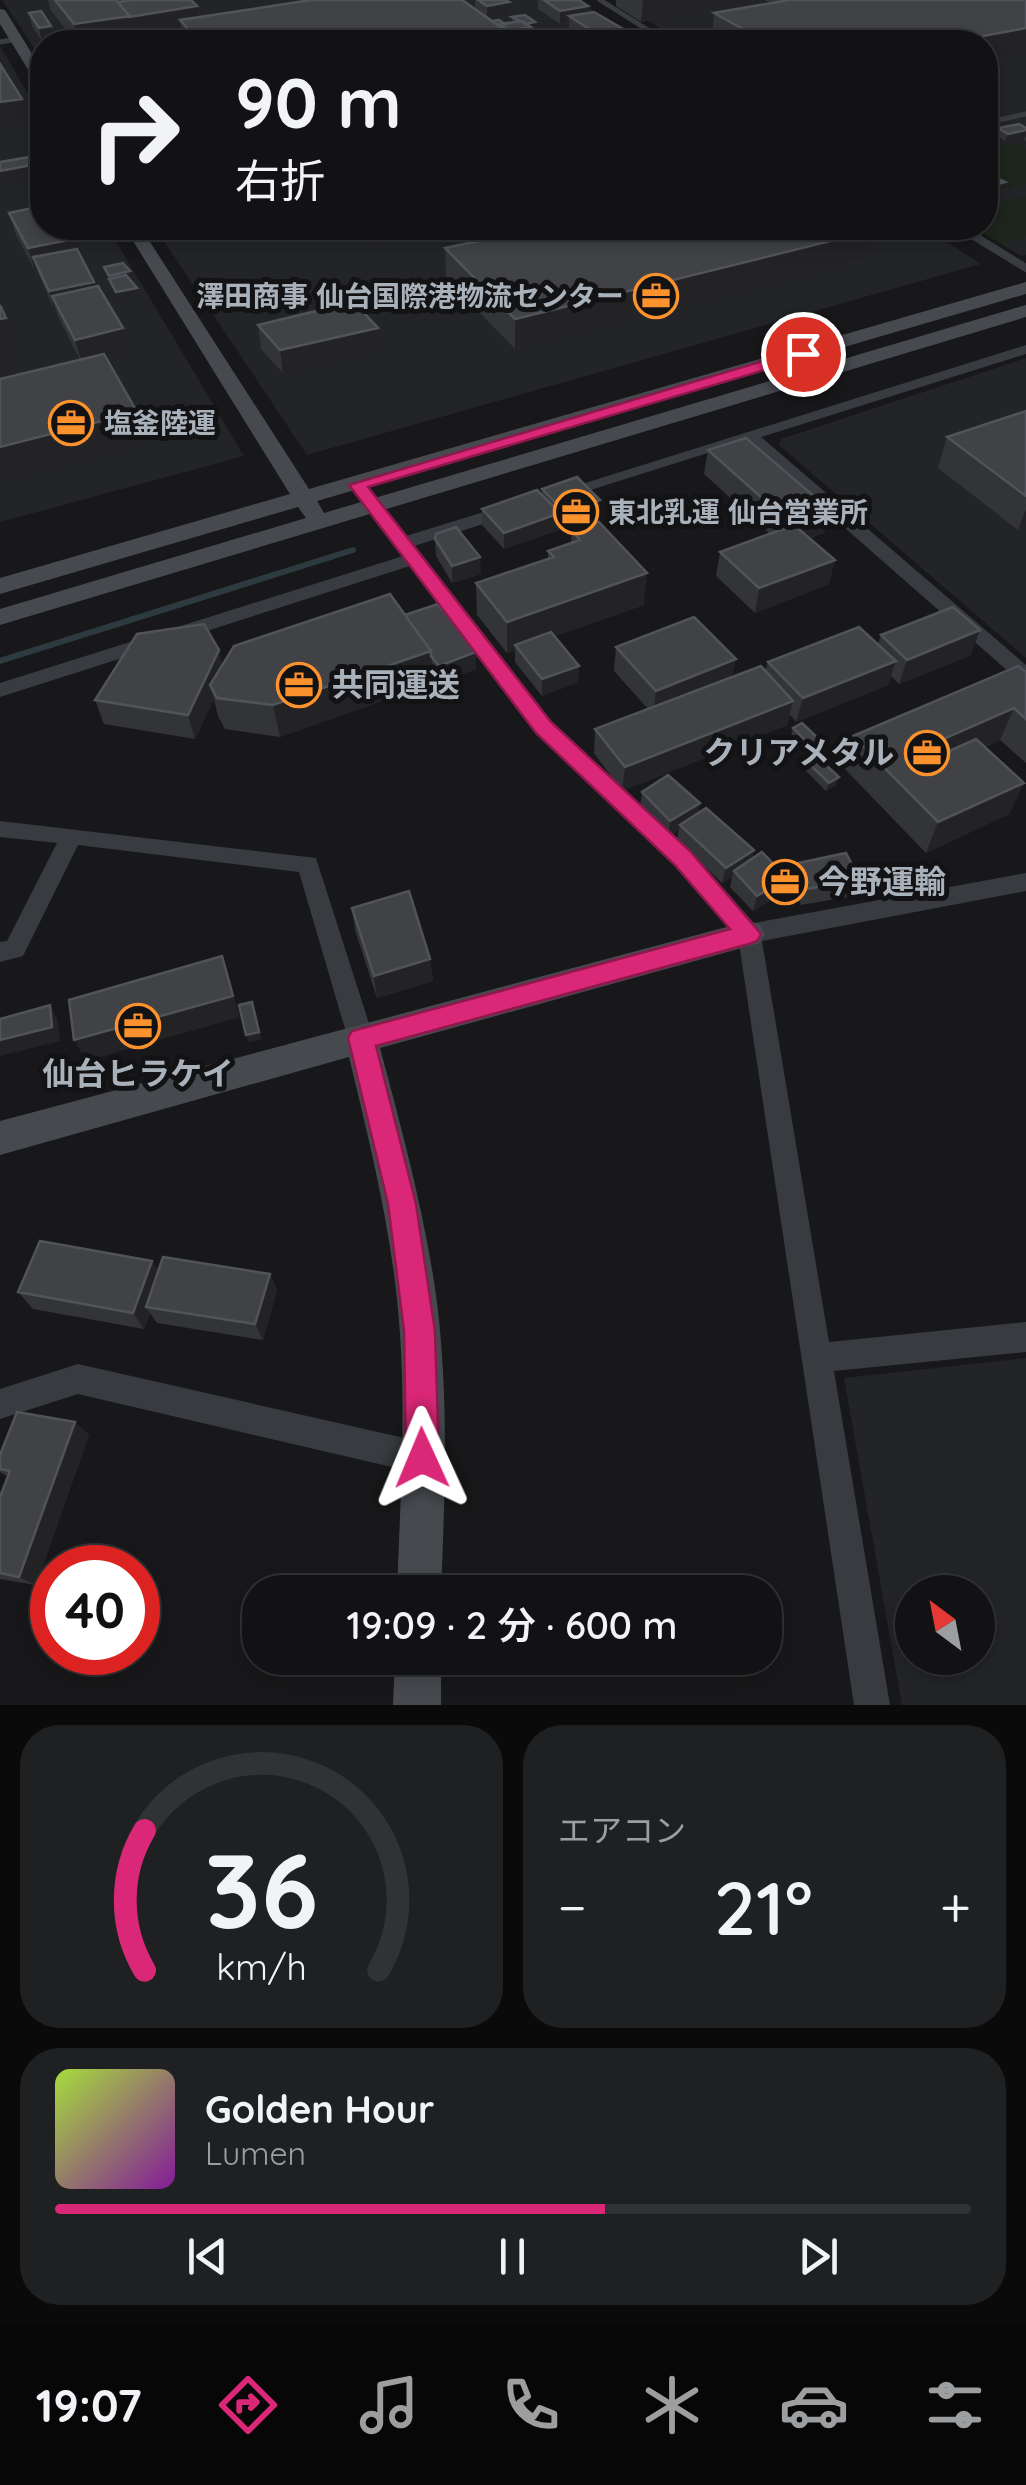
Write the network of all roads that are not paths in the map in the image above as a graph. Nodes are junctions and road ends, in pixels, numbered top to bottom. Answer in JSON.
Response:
{"nodes":[{"id":1,"x":600,"y":0,"type":"edge"},
{"id":2,"x":0,"y":12,"type":"edge"},
{"id":3,"x":648,"y":30,"type":"edge"},
{"id":4,"x":18,"y":39,"type":"junction"},
{"id":5,"x":0,"y":42,"type":"edge"},
{"id":6,"x":30,"y":60,"type":"edge"},
{"id":7,"x":1026,"y":114,"type":"edge"},
{"id":8,"x":998,"y":120,"type":"edge"},
{"id":9,"x":141,"y":240,"type":"edge"},
{"id":10,"x":980,"y":240,"type":"edge"},
{"id":11,"x":1026,"y":268,"type":"edge"},
{"id":12,"x":1026,"y":288,"type":"edge"},
{"id":13,"x":1026,"y":311,"type":"edge"},
{"id":14,"x":1026,"y":348,"type":"edge"},
{"id":15,"x":748,"y":435,"type":"junction"},
{"id":16,"x":365,"y":495,"type":"junction"},
{"id":17,"x":548,"y":498,"type":"edge"},
{"id":18,"x":530,"y":504,"type":"edge"},
{"id":19,"x":311,"y":510,"type":"junction"},
{"id":20,"x":409,"y":551,"type":"junction"},
{"id":21,"x":0,"y":586,"type":"edge"},
{"id":22,"x":0,"y":617,"type":"edge"},
{"id":23,"x":1026,"y":676,"type":"edge"},
{"id":24,"x":0,"y":690,"type":"edge"},
{"id":25,"x":0,"y":829,"type":"edge"},
{"id":26,"x":72,"y":836,"type":"junction"},
{"id":27,"x":1026,"y":882,"type":"edge"},
{"id":28,"x":749,"y":934,"type":"junction"},
{"id":29,"x":0,"y":952,"type":"edge"},
{"id":30,"x":361,"y":1038,"type":"junction"},
{"id":31,"x":0,"y":1138,"type":"edge"},
{"id":32,"x":1026,"y":1337,"type":"edge"},
{"id":33,"x":817,"y":1358,"type":"junction"},
{"id":34,"x":0,"y":1404,"type":"edge"},
{"id":35,"x":422,"y":1458,"type":"junction"},
{"id":36,"x":419,"y":1575,"type":"edge"},
{"id":37,"x":417,"y":1675,"type":"edge"},
{"id":38,"x":416,"y":1705,"type":"edge"},
{"id":39,"x":872,"y":1705,"type":"edge"}],
"edges":[{"from":1,"to":3,"type":"lane"},
{"from":2,"to":4,"type":"street"},
{"from":4,"to":5,"type":"lane"},
{"from":4,"to":6,"type":"street"},
{"from":7,"to":8,"type":"lane"},
{"from":9,"to":19,"type":"street"},
{"from":10,"to":11,"type":"lane"},
{"from":12,"to":16,"type":"street"},
{"from":13,"to":16,"type":"street"},
{"from":14,"to":15,"type":"street"},
{"from":15,"to":17,"type":"street"},
{"from":15,"to":23,"type":"street"},
{"from":16,"to":19,"type":"street"},
{"from":16,"to":20,"type":"street"},
{"from":18,"to":20,"type":"street"},
{"from":19,"to":21,"type":"street"},
{"from":19,"to":22,"type":"street"},
{"from":20,"to":24,"type":"street"},
{"from":20,"to":28,"type":"street"},
{"from":25,"to":26,"type":"street"},
{"from":26,"to":29,"type":"street"},
{"from":26,"to":30,"type":"street"},
{"from":27,"to":28,"type":"street"},
{"from":28,"to":30,"type":"street"},
{"from":28,"to":33,"type":"street"},
{"from":30,"to":31,"type":"street"},
{"from":30,"to":35,"type":"street"},
{"from":32,"to":33,"type":"street"},
{"from":33,"to":39,"type":"street"},
{"from":34,"to":35,"type":"street"},
{"from":35,"to":36,"type":"street"},
{"from":37,"to":38,"type":"street"}]}
